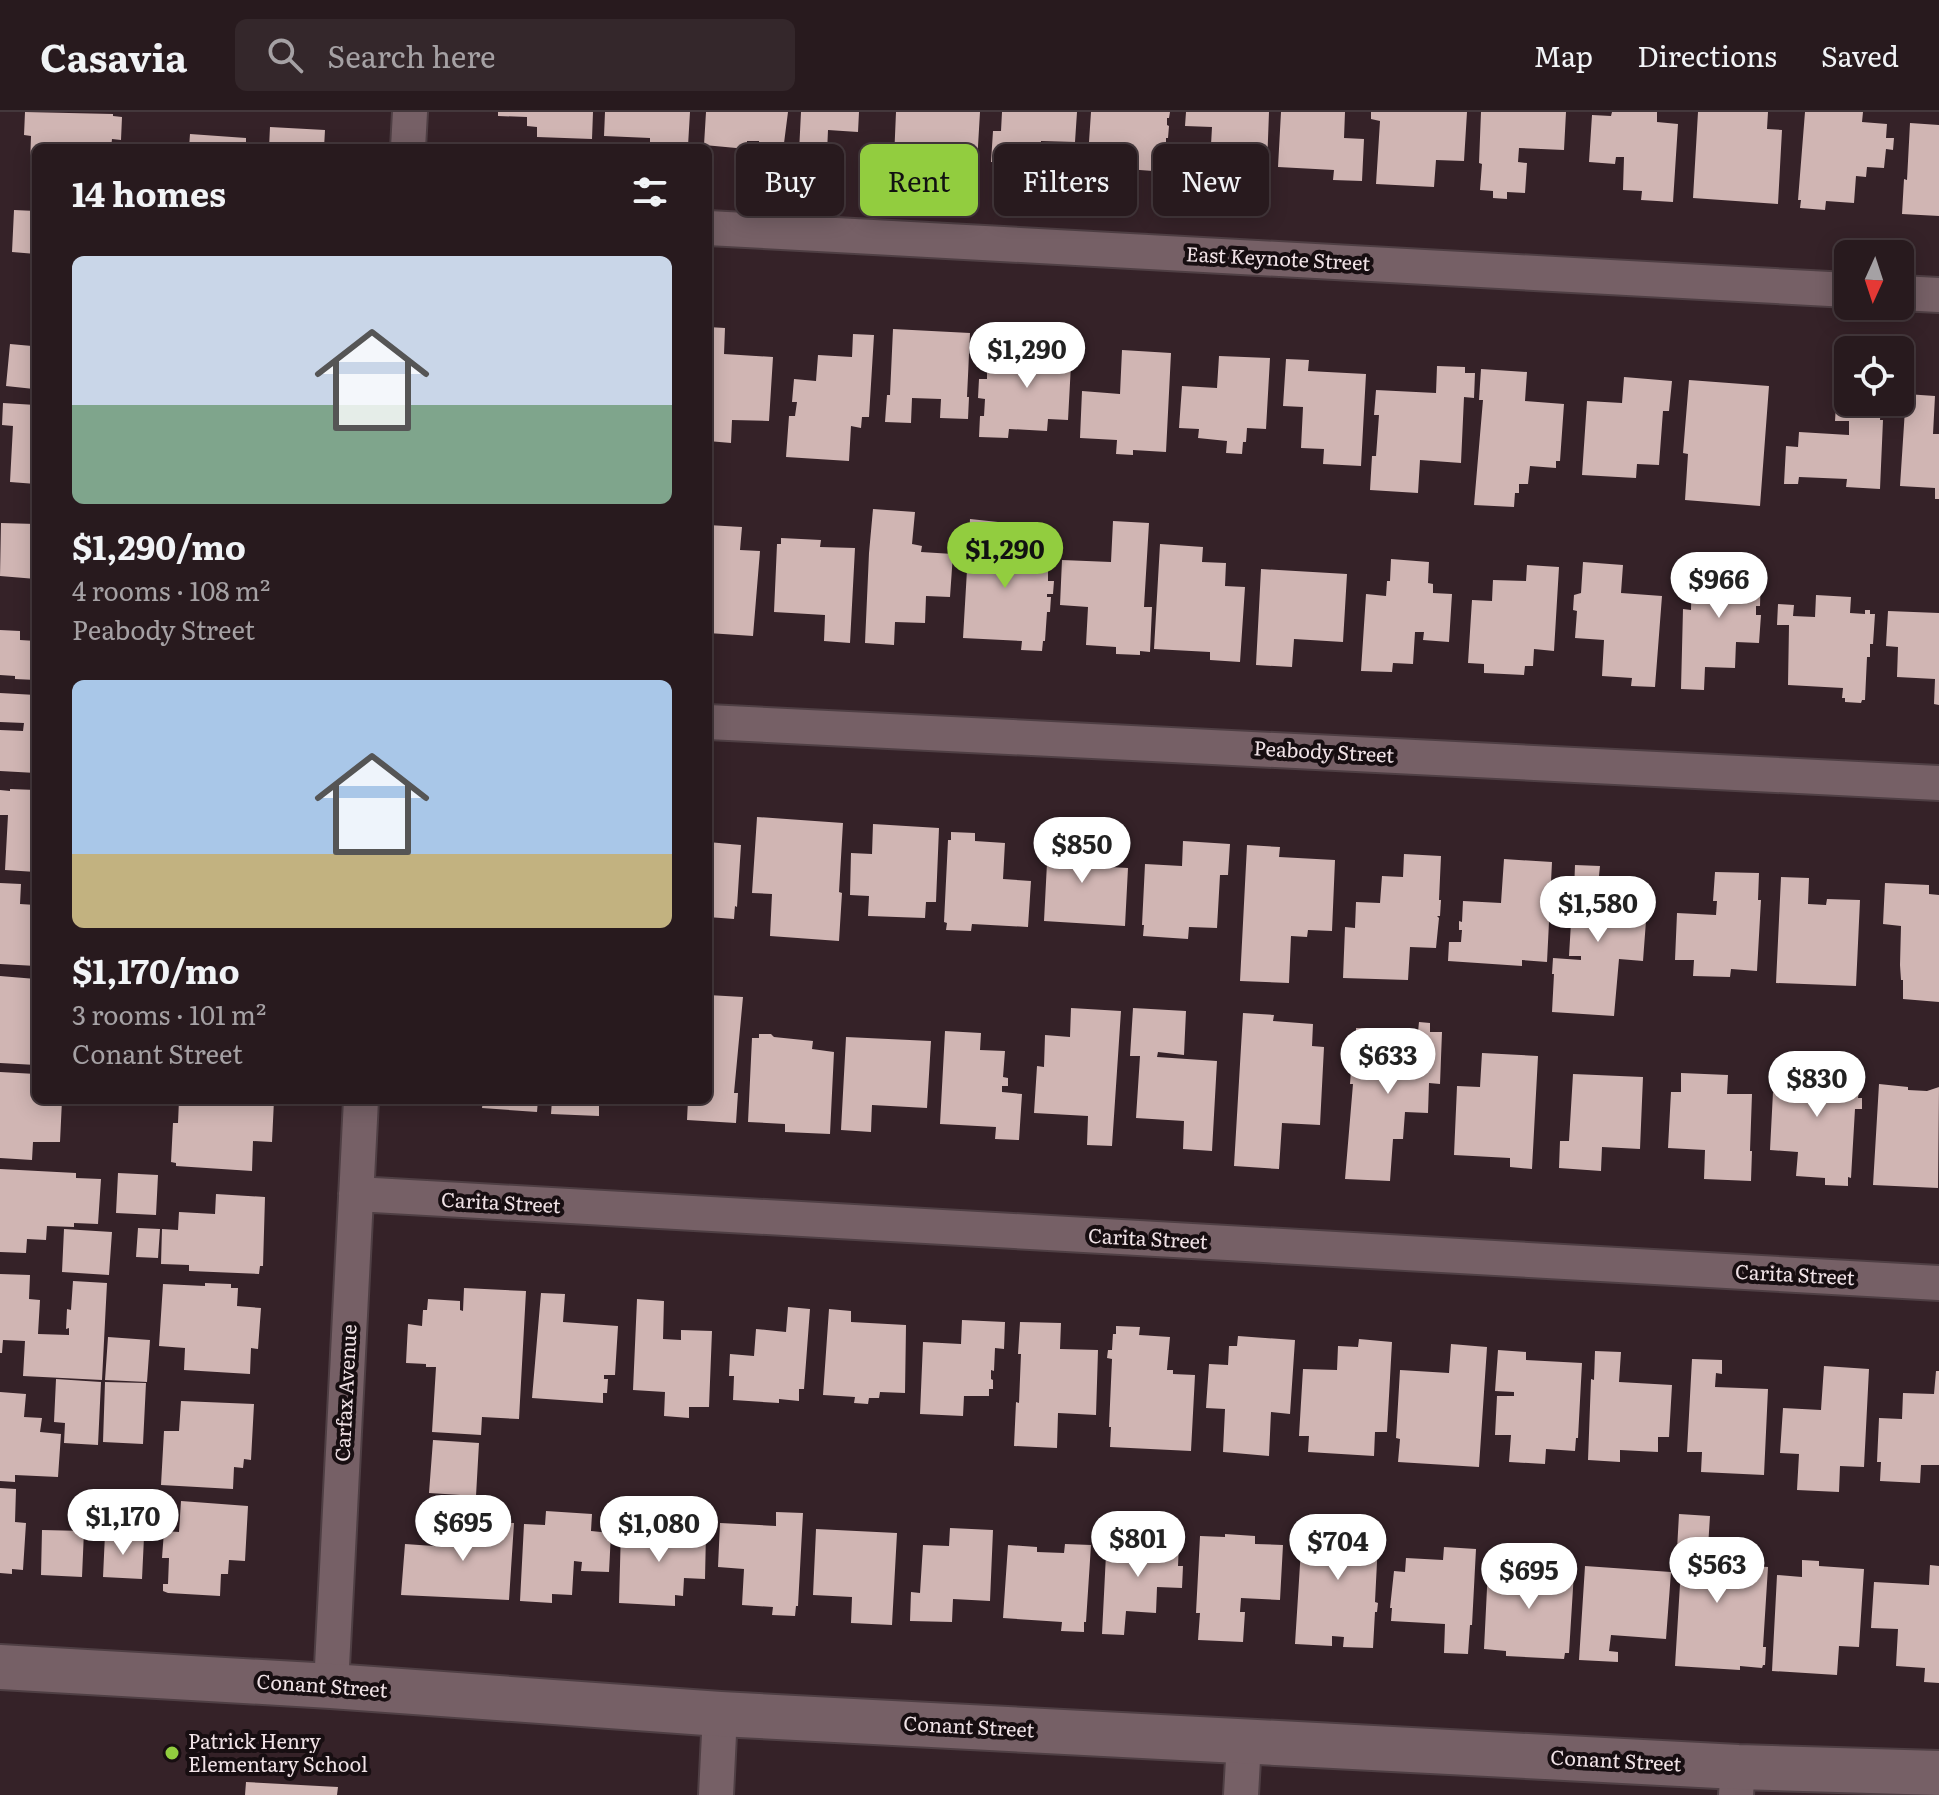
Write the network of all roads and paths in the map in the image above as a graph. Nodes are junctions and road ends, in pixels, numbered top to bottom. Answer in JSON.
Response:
{"nodes":[{"id":1,"x":410,"y":112,"type":"edge"},
{"id":2,"x":408,"y":144,"type":"edge"},
{"id":3,"x":712,"y":228,"type":"edge"},
{"id":4,"x":1834,"y":289,"type":"edge"},
{"id":5,"x":1914,"y":294,"type":"edge"},
{"id":6,"x":1939,"y":295,"type":"edge"},
{"id":7,"x":712,"y":722,"type":"edge"},
{"id":8,"x":1939,"y":783,"type":"edge"},
{"id":9,"x":361,"y":1104,"type":"edge"},
{"id":10,"x":356,"y":1194,"type":"junction"},
{"id":11,"x":1939,"y":1283,"type":"edge"},
{"id":12,"x":0,"y":1667,"type":"edge"},
{"id":13,"x":331,"y":1686,"type":"junction"},
{"id":14,"x":720,"y":1714,"type":"junction"},
{"id":15,"x":1244,"y":1742,"type":"junction"},
{"id":16,"x":1939,"y":1773,"type":"edge"},
{"id":17,"x":1737,"y":1781,"type":"edge"},
{"id":18,"x":716,"y":1795,"type":"edge"},
{"id":19,"x":1241,"y":1795,"type":"edge"}],
"edges":[{"from":1,"to":2,"type":"street"},
{"from":3,"to":4,"type":"street","name":"East Keynote Street"},
{"from":5,"to":6,"type":"street"},
{"from":7,"to":8,"type":"street","name":"Peabody Street"},
{"from":9,"to":10,"type":"street","name":"Carfax Avenue"},
{"from":10,"to":11,"type":"street","name":"Carita Street"},
{"from":10,"to":13,"type":"street","name":"Carfax Avenue"},
{"from":12,"to":13,"type":"street","name":"Conant Street"},
{"from":13,"to":14,"type":"street","name":"Conant Street"},
{"from":14,"to":15,"type":"street","name":"Conant Street"},
{"from":14,"to":18,"type":"street"},
{"from":15,"to":17,"type":"street","name":"Conant Street"},
{"from":15,"to":19,"type":"street"},
{"from":16,"to":17,"type":"street","name":"Conant Street"}]}
